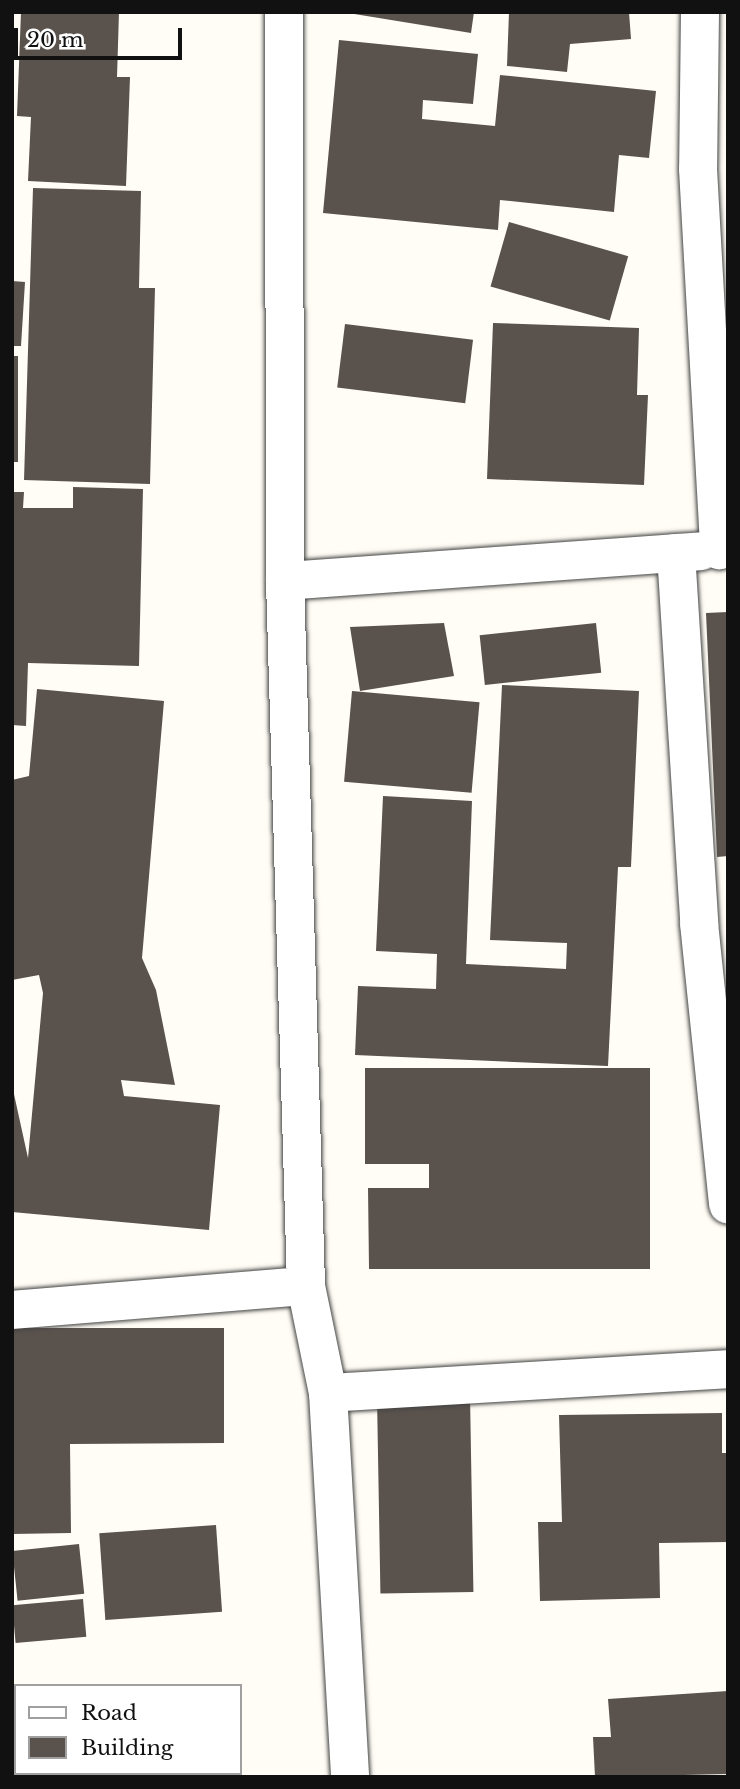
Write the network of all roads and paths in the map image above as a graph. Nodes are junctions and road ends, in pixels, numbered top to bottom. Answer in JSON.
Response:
{"nodes":[{"id":1,"x":284,"y":12,"type":"edge"},
{"id":2,"x":700,"y":12,"type":"edge"},
{"id":3,"x":713,"y":168,"type":"edge"},
{"id":4,"x":723,"y":549,"type":"edge"},
{"id":5,"x":676,"y":554,"type":"junction"},
{"id":6,"x":285,"y":581,"type":"junction"},
{"id":7,"x":713,"y":922,"type":"edge"},
{"id":8,"x":728,"y":1205,"type":"edge"},
{"id":9,"x":306,"y":1286,"type":"junction"},
{"id":10,"x":12,"y":1310,"type":"edge"},
{"id":11,"x":728,"y":1369,"type":"edge"},
{"id":12,"x":328,"y":1393,"type":"junction"},
{"id":13,"x":350,"y":1777,"type":"edge"}],
"edges":[{"from":1,"to":6,"type":"street"},
{"from":2,"to":3,"type":"street"},
{"from":3,"to":4,"type":"street"},
{"from":4,"to":5,"type":"street"},
{"from":5,"to":6,"type":"street"},
{"from":5,"to":7,"type":"street"},
{"from":6,"to":9,"type":"street"},
{"from":7,"to":8,"type":"street"},
{"from":9,"to":10,"type":"street"},
{"from":9,"to":12,"type":"street"},
{"from":11,"to":12,"type":"street"},
{"from":12,"to":13,"type":"street"}]}
